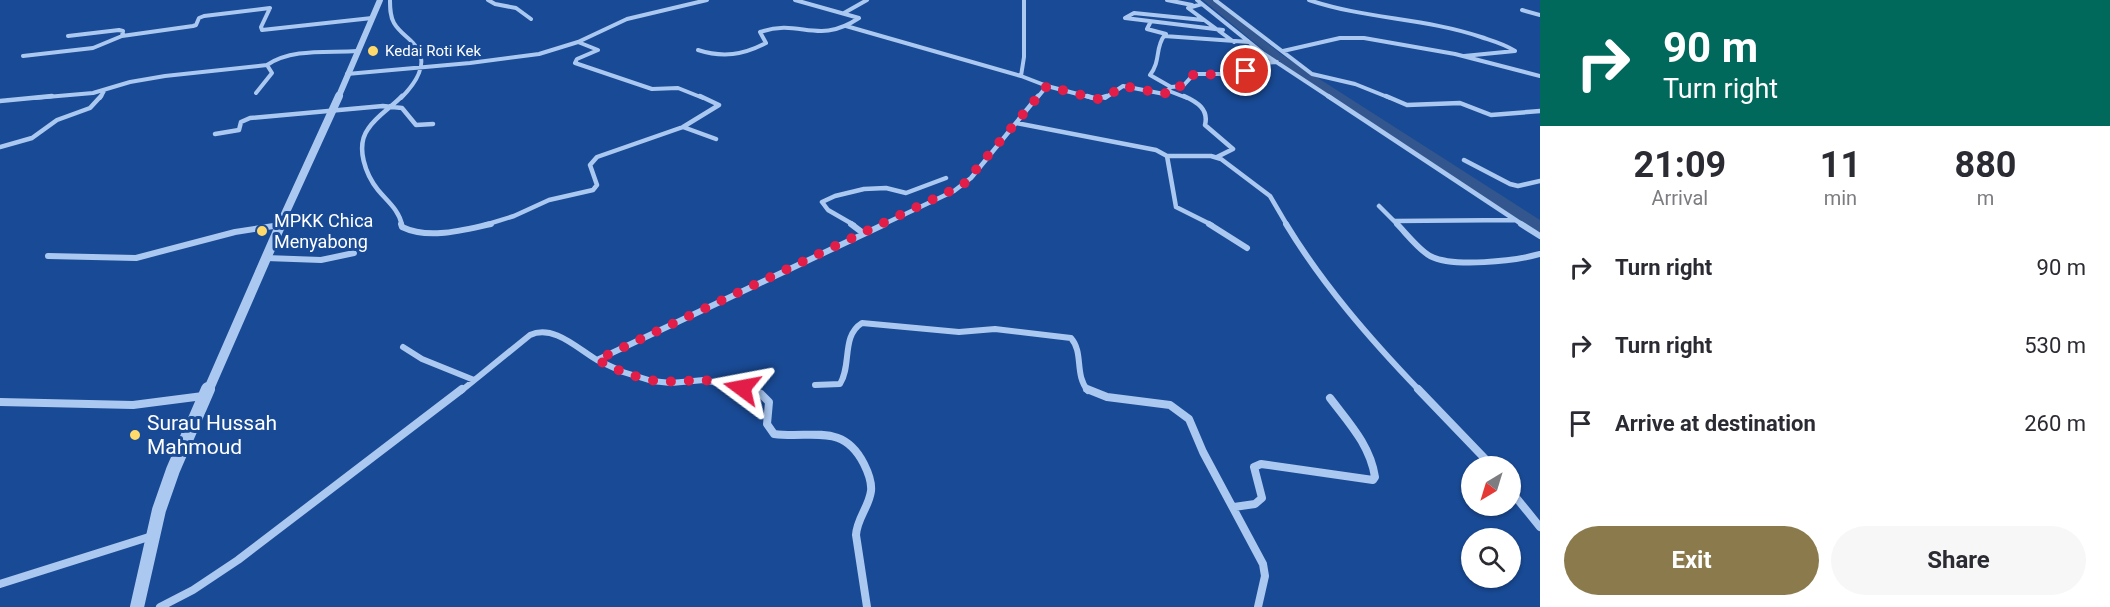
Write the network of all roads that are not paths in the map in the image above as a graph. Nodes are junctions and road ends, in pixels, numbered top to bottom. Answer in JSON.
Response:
{"nodes":[{"id":1,"x":380,"y":0,"type":"edge"},
{"id":2,"x":388,"y":0,"type":"edge"},
{"id":3,"x":489,"y":0,"type":"edge"},
{"id":4,"x":707,"y":0,"type":"edge"},
{"id":5,"x":795,"y":0,"type":"edge"},
{"id":6,"x":867,"y":0,"type":"edge"},
{"id":7,"x":1024,"y":0,"type":"edge"},
{"id":8,"x":1167,"y":0,"type":"edge"},
{"id":9,"x":1215,"y":0,"type":"edge"},
{"id":10,"x":1309,"y":0,"type":"edge"},
{"id":11,"x":1200,"y":2,"type":"edge"},
{"id":12,"x":1192,"y":5,"type":"junction"},
{"id":13,"x":1522,"y":10,"type":"dead end"},
{"id":14,"x":843,"y":13,"type":"junction"},
{"id":15,"x":1540,"y":15,"type":"edge"},
{"id":16,"x":372,"y":18,"type":"junction"},
{"id":17,"x":531,"y":19,"type":"dead end"},
{"id":18,"x":1203,"y":20,"type":"junction"},
{"id":19,"x":1150,"y":23,"type":"junction"},
{"id":20,"x":846,"y":26,"type":"junction"},
{"id":21,"x":1223,"y":30,"type":"junction"},
{"id":22,"x":68,"y":36,"type":"dead end"},
{"id":23,"x":122,"y":36,"type":"junction"},
{"id":24,"x":1173,"y":36,"type":"junction"},
{"id":25,"x":578,"y":42,"type":"junction"},
{"id":26,"x":1234,"y":42,"type":"junction"},
{"id":27,"x":1250,"y":42,"type":"junction"},
{"id":28,"x":698,"y":50,"type":"dead end"},
{"id":29,"x":357,"y":51,"type":"junction"},
{"id":30,"x":1283,"y":51,"type":"junction"},
{"id":31,"x":23,"y":56,"type":"dead end"},
{"id":32,"x":1464,"y":56,"type":"junction"},
{"id":33,"x":1277,"y":62,"type":"junction"},
{"id":34,"x":267,"y":64,"type":"junction"},
{"id":35,"x":422,"y":66,"type":"junction"},
{"id":36,"x":347,"y":74,"type":"junction"},
{"id":37,"x":1021,"y":76,"type":"junction"},
{"id":38,"x":1540,"y":76,"type":"edge"},
{"id":39,"x":1047,"y":86,"type":"junction"},
{"id":40,"x":1170,"y":89,"type":"junction"},
{"id":41,"x":104,"y":91,"type":"junction"},
{"id":42,"x":256,"y":93,"type":"dead end"},
{"id":43,"x":0,"y":101,"type":"edge"},
{"id":44,"x":391,"y":106,"type":"junction"},
{"id":45,"x":333,"y":110,"type":"junction"},
{"id":46,"x":1540,"y":111,"type":"edge"},
{"id":47,"x":1016,"y":123,"type":"junction"},
{"id":48,"x":434,"y":124,"type":"dead end"},
{"id":49,"x":683,"y":127,"type":"junction"},
{"id":50,"x":216,"y":134,"type":"dead end"},
{"id":51,"x":716,"y":139,"type":"dead end"},
{"id":52,"x":0,"y":147,"type":"edge"},
{"id":53,"x":1167,"y":156,"type":"junction"},
{"id":54,"x":1216,"y":157,"type":"junction"},
{"id":55,"x":1464,"y":160,"type":"dead end"},
{"id":56,"x":946,"y":178,"type":"dead end"},
{"id":57,"x":1540,"y":181,"type":"edge"},
{"id":58,"x":1379,"y":206,"type":"dead end"},
{"id":59,"x":1516,"y":220,"type":"junction"},
{"id":60,"x":1395,"y":221,"type":"junction"},
{"id":61,"x":280,"y":225,"type":"junction"},
{"id":62,"x":863,"y":233,"type":"junction"},
{"id":63,"x":1540,"y":236,"type":"edge"},
{"id":64,"x":1247,"y":248,"type":"dead end"},
{"id":65,"x":354,"y":253,"type":"dead end"},
{"id":66,"x":1540,"y":254,"type":"edge"},
{"id":67,"x":48,"y":256,"type":"dead end"},
{"id":68,"x":265,"y":258,"type":"junction"},
{"id":69,"x":403,"y":347,"type":"dead end"},
{"id":70,"x":597,"y":360,"type":"junction"},
{"id":71,"x":474,"y":380,"type":"junction"},
{"id":72,"x":815,"y":385,"type":"dead end"},
{"id":73,"x":204,"y":396,"type":"junction"},
{"id":74,"x":1330,"y":398,"type":"dead end"},
{"id":75,"x":0,"y":402,"type":"edge"},
{"id":76,"x":1482,"y":456,"type":"edge"},
{"id":77,"x":1521,"y":504,"type":"edge"},
{"id":78,"x":1234,"y":507,"type":"junction"},
{"id":79,"x":1540,"y":527,"type":"edge"},
{"id":80,"x":152,"y":536,"type":"junction"},
{"id":81,"x":0,"y":584,"type":"edge"},
{"id":82,"x":137,"y":607,"type":"edge"},
{"id":83,"x":160,"y":607,"type":"edge"},
{"id":84,"x":867,"y":607,"type":"edge"},
{"id":85,"x":1258,"y":607,"type":"edge"}],
"edges":[{"from":1,"to":2,"type":"street"},
{"from":1,"to":16,"type":"street"},
{"from":2,"to":35,"type":"street"},
{"from":3,"to":17,"type":"street"},
{"from":4,"to":25,"type":"street"},
{"from":5,"to":14,"type":"street"},
{"from":6,"to":14,"type":"street"},
{"from":7,"to":37,"type":"street"},
{"from":8,"to":12,"type":"street"},
{"from":9,"to":30,"type":"street"},
{"from":10,"to":32,"type":"street"},
{"from":11,"to":12,"type":"street"},
{"from":11,"to":27,"type":"street"},
{"from":12,"to":18,"type":"street"},
{"from":13,"to":15,"type":"street"},
{"from":14,"to":20,"type":"street"},
{"from":16,"to":23,"type":"street"},
{"from":16,"to":29,"type":"street"},
{"from":18,"to":19,"type":"street"},
{"from":18,"to":21,"type":"street"},
{"from":19,"to":21,"type":"street"},
{"from":19,"to":24,"type":"street"},
{"from":20,"to":28,"type":"street"},
{"from":20,"to":37,"type":"street"},
{"from":21,"to":26,"type":"street"},
{"from":22,"to":23,"type":"street"},
{"from":23,"to":31,"type":"street"},
{"from":24,"to":26,"type":"street"},
{"from":24,"to":40,"type":"street"},
{"from":25,"to":35,"type":"street"},
{"from":25,"to":49,"type":"street"},
{"from":26,"to":27,"type":"street"},
{"from":27,"to":33,"type":"street"},
{"from":29,"to":34,"type":"street"},
{"from":29,"to":36,"type":"street"},
{"from":30,"to":32,"type":"street"},
{"from":30,"to":46,"type":"street"},
{"from":32,"to":38,"type":"street"},
{"from":33,"to":40,"type":"street"},
{"from":33,"to":59,"type":"street"},
{"from":34,"to":41,"type":"street"},
{"from":34,"to":42,"type":"street"},
{"from":35,"to":36,"type":"street"},
{"from":35,"to":44,"type":"street"},
{"from":36,"to":45,"type":"street"},
{"from":37,"to":39,"type":"street"},
{"from":39,"to":40,"type":"street"},
{"from":39,"to":47,"type":"street"},
{"from":40,"to":54,"type":"street"},
{"from":41,"to":43,"type":"street"},
{"from":41,"to":52,"type":"street"},
{"from":44,"to":45,"type":"street"},
{"from":44,"to":48,"type":"street"},
{"from":44,"to":49,"type":"street"},
{"from":45,"to":50,"type":"street"},
{"from":45,"to":61,"type":"street"},
{"from":47,"to":53,"type":"street"},
{"from":47,"to":62,"type":"street"},
{"from":49,"to":51,"type":"street"},
{"from":53,"to":54,"type":"street"},
{"from":53,"to":64,"type":"street"},
{"from":54,"to":76,"type":"street"},
{"from":55,"to":57,"type":"street"},
{"from":56,"to":62,"type":"street"},
{"from":58,"to":60,"type":"street"},
{"from":59,"to":60,"type":"street"},
{"from":59,"to":63,"type":"street"},
{"from":60,"to":66,"type":"street"},
{"from":61,"to":67,"type":"street"},
{"from":61,"to":68,"type":"street"},
{"from":62,"to":70,"type":"street"},
{"from":65,"to":68,"type":"street"},
{"from":68,"to":73,"type":"street"},
{"from":69,"to":71,"type":"street"},
{"from":70,"to":71,"type":"street"},
{"from":70,"to":84,"type":"street"},
{"from":71,"to":83,"type":"street"},
{"from":72,"to":78,"type":"street"},
{"from":73,"to":75,"type":"street"},
{"from":73,"to":80,"type":"street"},
{"from":74,"to":78,"type":"street"},
{"from":77,"to":79,"type":"street"},
{"from":78,"to":85,"type":"street"},
{"from":80,"to":81,"type":"street"},
{"from":80,"to":82,"type":"street"}]}
